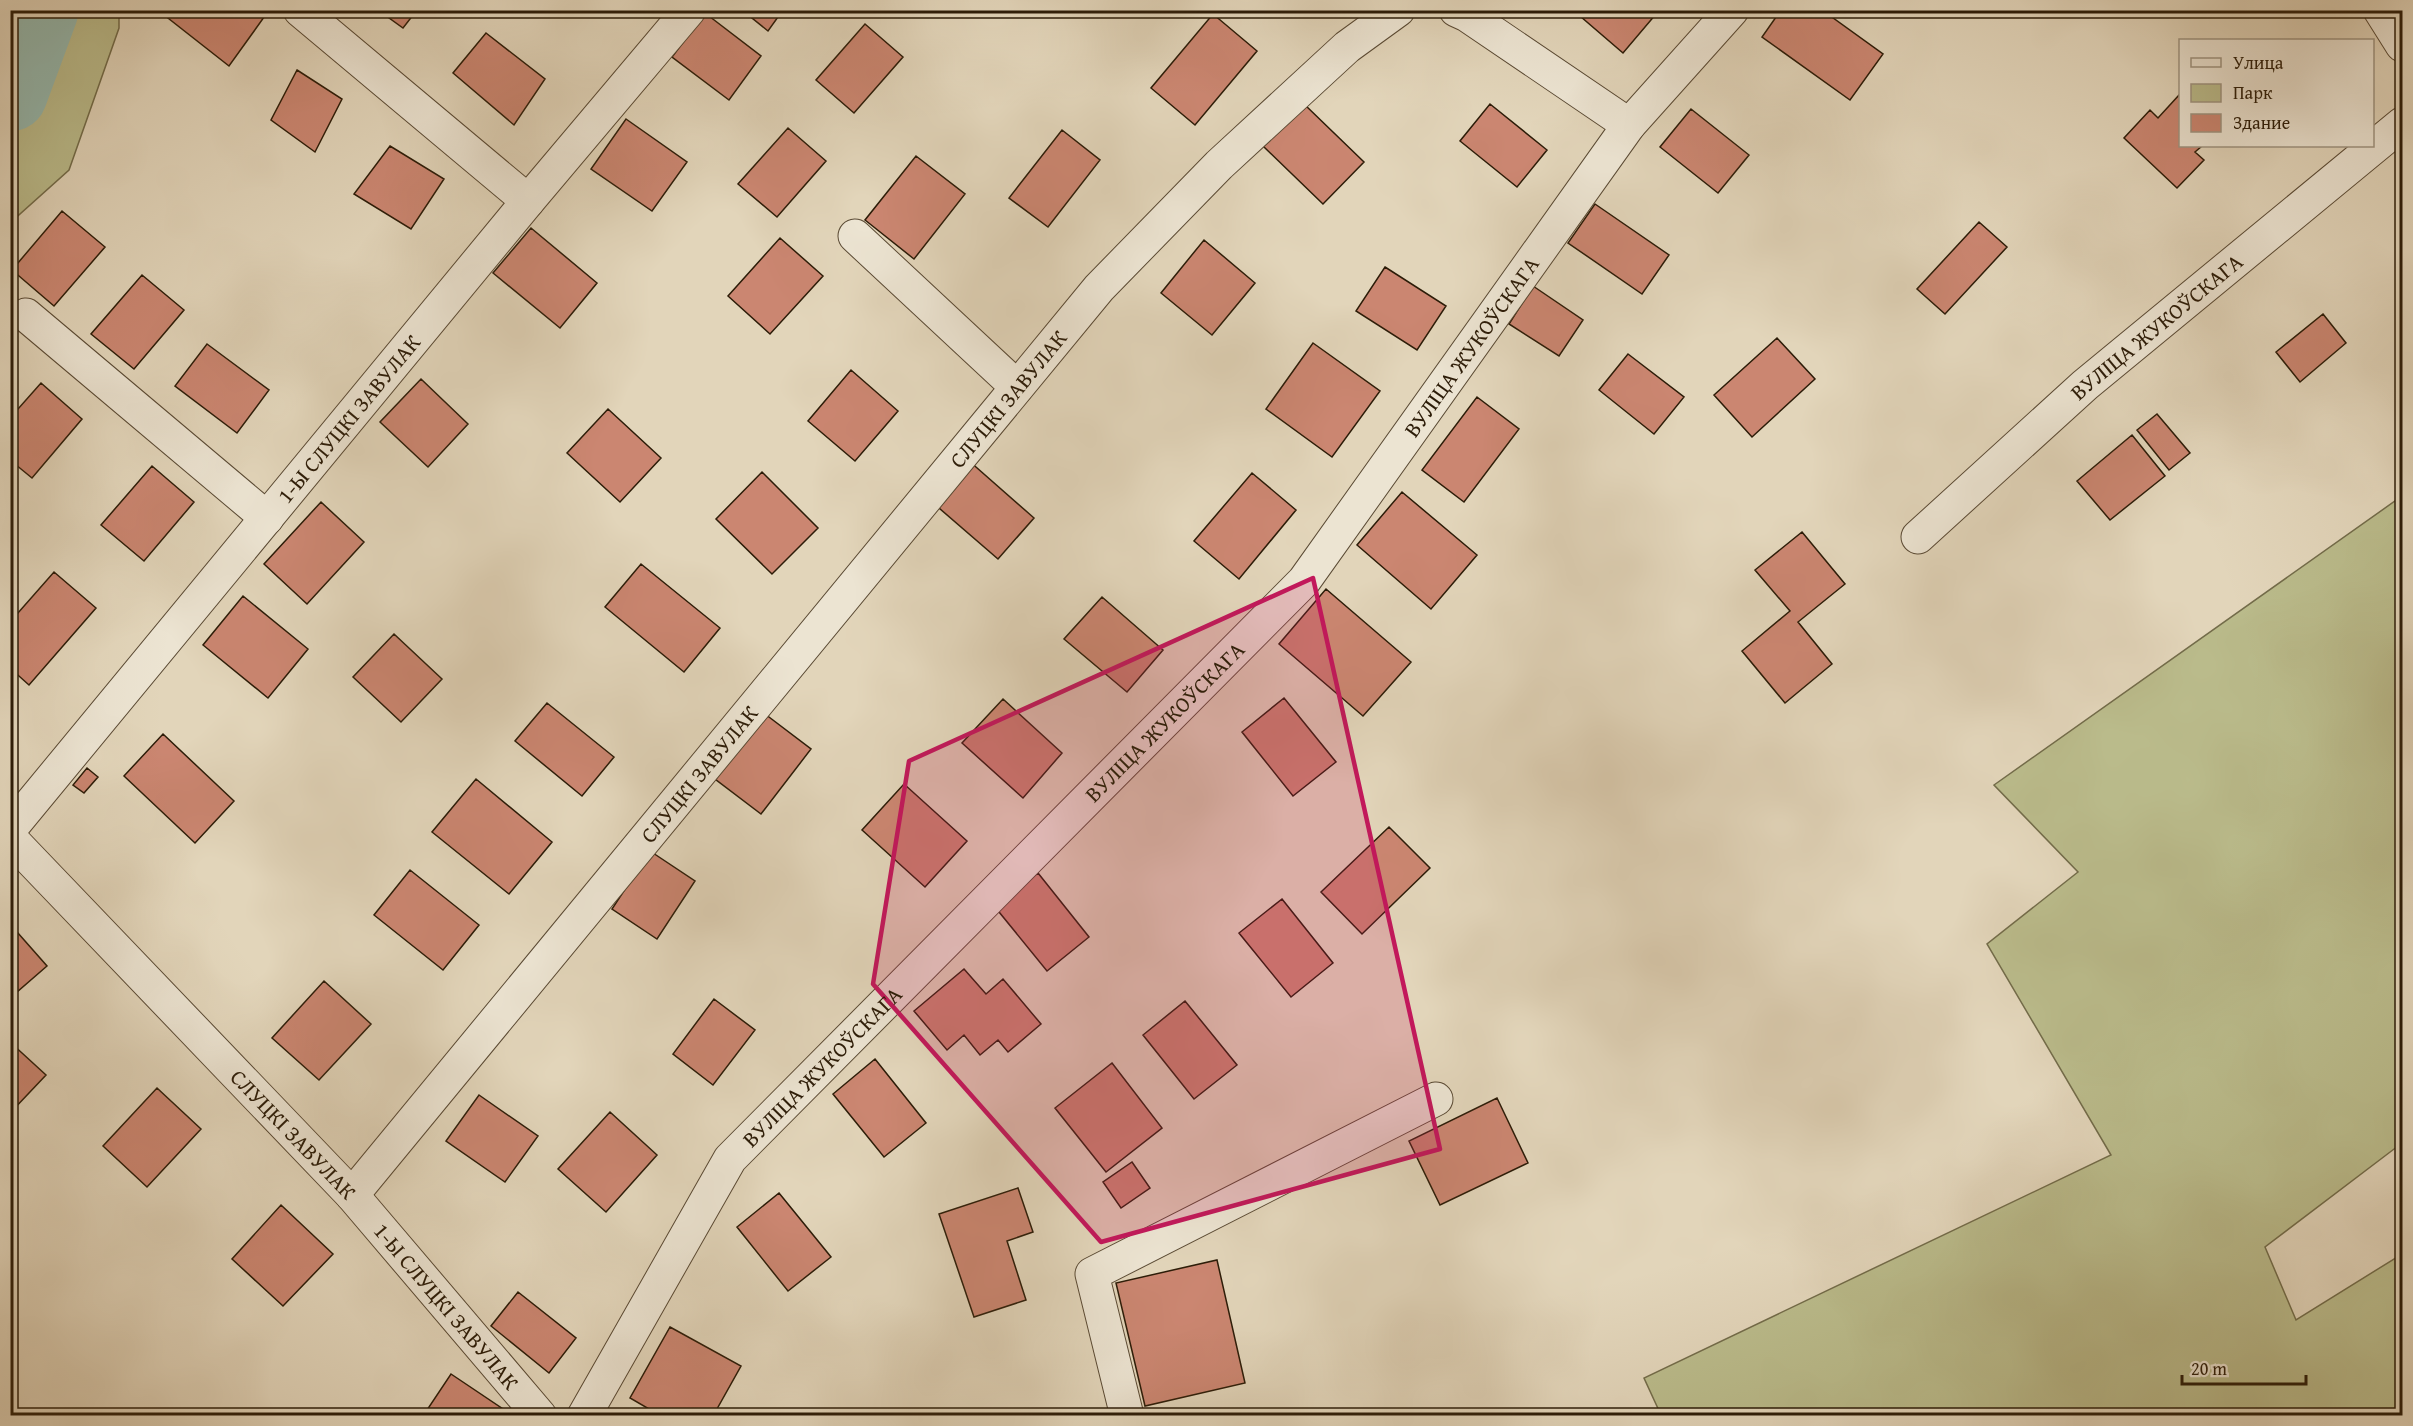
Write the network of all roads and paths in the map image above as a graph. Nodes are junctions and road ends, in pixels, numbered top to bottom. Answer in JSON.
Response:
{"nodes":[{"id":1,"x":300,"y":10,"type":"edge"},
{"id":2,"x":689,"y":10,"type":"edge"},
{"id":3,"x":1398,"y":10,"type":"edge"},
{"id":4,"x":1456,"y":10,"type":"edge"},
{"id":5,"x":1732,"y":10,"type":"edge"},
{"id":6,"x":2380,"y":10,"type":"edge"},
{"id":7,"x":2403,"y":45,"type":"edge"},
{"id":8,"x":2403,"y":124,"type":"edge"},
{"id":9,"x":1629,"y":125,"type":"junction"},
{"id":10,"x":528,"y":201,"type":"junction"},
{"id":11,"x":855,"y":236,"type":"dead end"},
{"id":12,"x":26,"y":315,"type":"dead end"},
{"id":13,"x":1017,"y":387,"type":"junction"},
{"id":14,"x":267,"y":518,"type":"junction"},
{"id":15,"x":1918,"y":537,"type":"dead end"},
{"id":16,"x":10,"y":829,"type":"edge"},
{"id":17,"x":10,"y":838,"type":"edge"},
{"id":18,"x":1436,"y":1099,"type":"dead end"},
{"id":19,"x":352,"y":1195,"type":"junction"},
{"id":20,"x":540,"y":1416,"type":"edge"},
{"id":21,"x":585,"y":1416,"type":"edge"},
{"id":22,"x":1127,"y":1416,"type":"edge"}],
"edges":[{"from":1,"to":10,"type":"street"},
{"from":2,"to":10,"type":"street","name":"1-Ы СЛУЦКІ ЗАВУЛАК"},
{"from":3,"to":13,"type":"street","name":"СЛУЦКІ ЗАВУЛАК"},
{"from":4,"to":9,"type":"street"},
{"from":5,"to":9,"type":"street","name":"ВУЛІЦА ЖУКОЎСКАГА"},
{"from":6,"to":7,"type":"street"},
{"from":8,"to":15,"type":"street","name":"ВУЛІЦА ЖУКОЎСКАГА"},
{"from":9,"to":21,"type":"street","name":"ВУЛІЦА ЖУКОЎСКАГА"},
{"from":10,"to":14,"type":"street","name":"1-Ы СЛУЦКІ ЗАВУЛАК"},
{"from":11,"to":13,"type":"street"},
{"from":12,"to":14,"type":"street"},
{"from":13,"to":19,"type":"street","name":"СЛУЦКІ ЗАВУЛАК"},
{"from":14,"to":16,"type":"street","name":"1-Ы СЛУЦКІ ЗАВУЛАК"},
{"from":17,"to":19,"type":"street","name":"СЛУЦКІ ЗАВУЛАК"},
{"from":18,"to":22,"type":"street"},
{"from":19,"to":20,"type":"street","name":"1-Ы СЛУЦКІ ЗАВУЛАК"}]}
